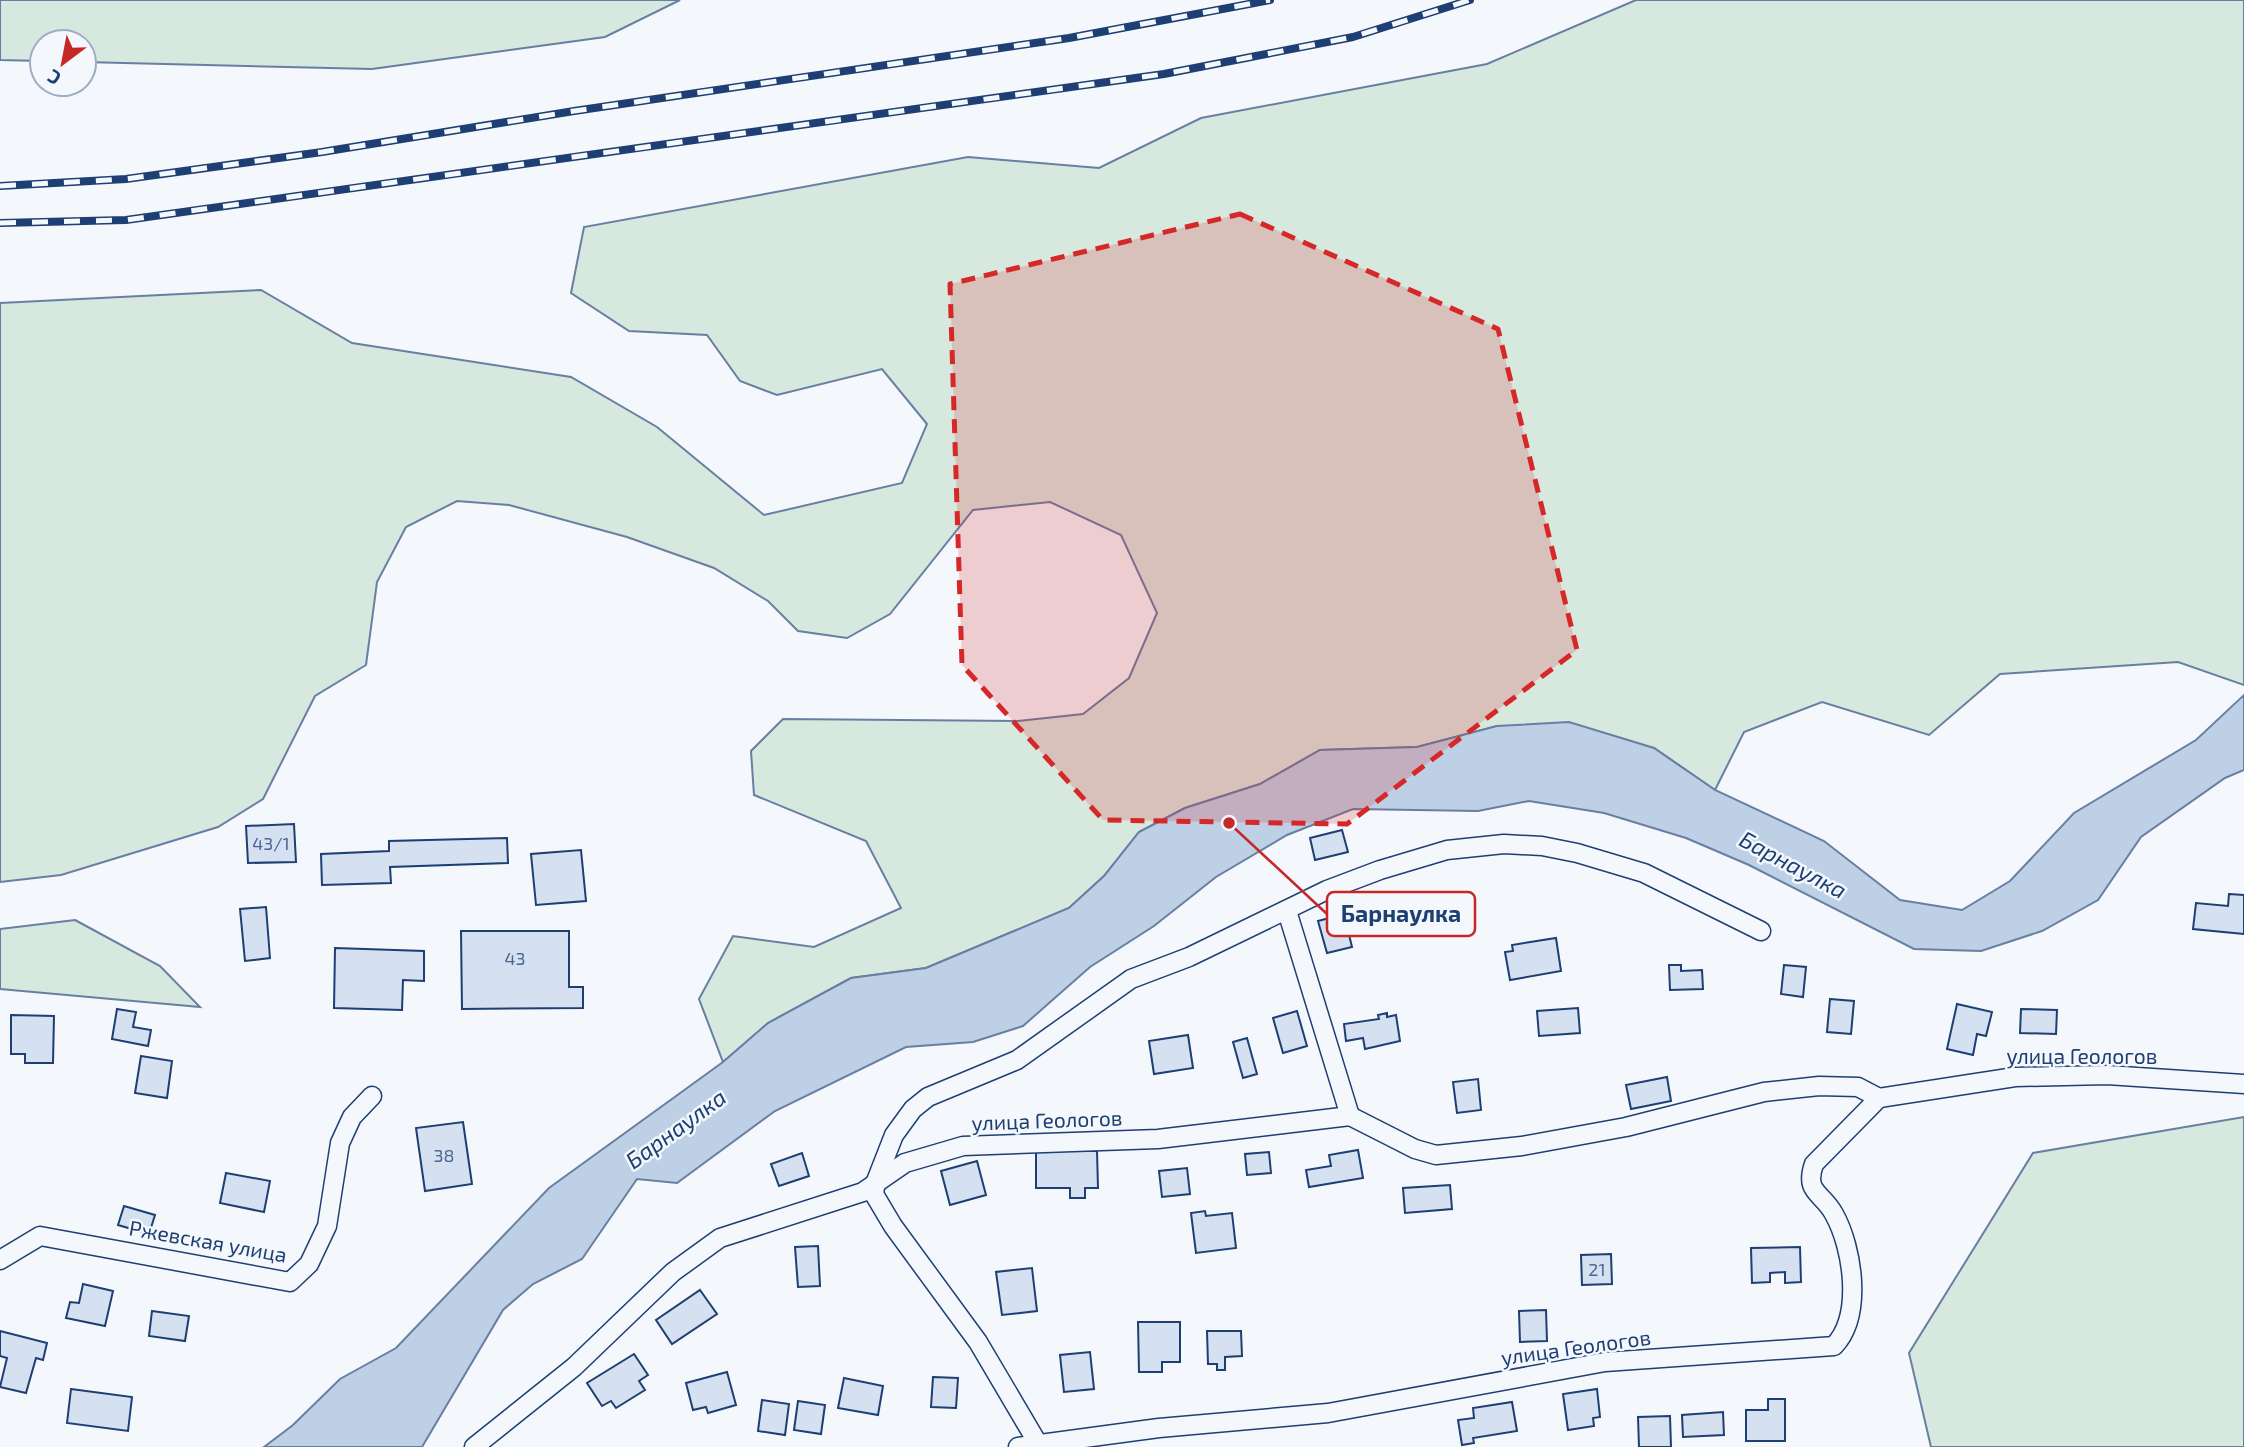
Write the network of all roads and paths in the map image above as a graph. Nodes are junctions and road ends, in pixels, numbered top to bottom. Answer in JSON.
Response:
{"nodes":[{"id":1,"x":1287,"y":911,"type":"junction"},
{"id":2,"x":1761,"y":931,"type":"dead end"},
{"id":3,"x":2244,"y":1084,"type":"edge"},
{"id":4,"x":372,"y":1096,"type":"dead end"},
{"id":5,"x":1879,"y":1098,"type":"junction"},
{"id":6,"x":1350,"y":1116,"type":"junction"},
{"id":7,"x":876,"y":1181,"type":"junction"},
{"id":8,"x":0,"y":1260,"type":"edge"},
{"id":9,"x":1037,"y":1442,"type":"junction"},
{"id":10,"x":1084,"y":1442,"type":"edge"},
{"id":11,"x":474,"y":1447,"type":"edge"},
{"id":12,"x":1018,"y":1447,"type":"edge"}],
"edges":[{"from":1,"to":2,"type":"street","name":"улица Геологов"},
{"from":1,"to":6,"type":"street"},
{"from":1,"to":7,"type":"street","name":"улица Геологов"},
{"from":3,"to":5,"type":"street","name":"улица Геологов"},
{"from":4,"to":8,"type":"street","name":"Ржевская улица"},
{"from":5,"to":6,"type":"street"},
{"from":5,"to":10,"type":"street","name":"улица Геологов"},
{"from":6,"to":7,"type":"street","name":"улица Геологов"},
{"from":7,"to":9,"type":"street"},
{"from":7,"to":11,"type":"street","name":"улица Геологов"},
{"from":9,"to":10,"type":"street","name":"улица Геологов"},
{"from":9,"to":12,"type":"street","name":"улица Геологов"}]}
